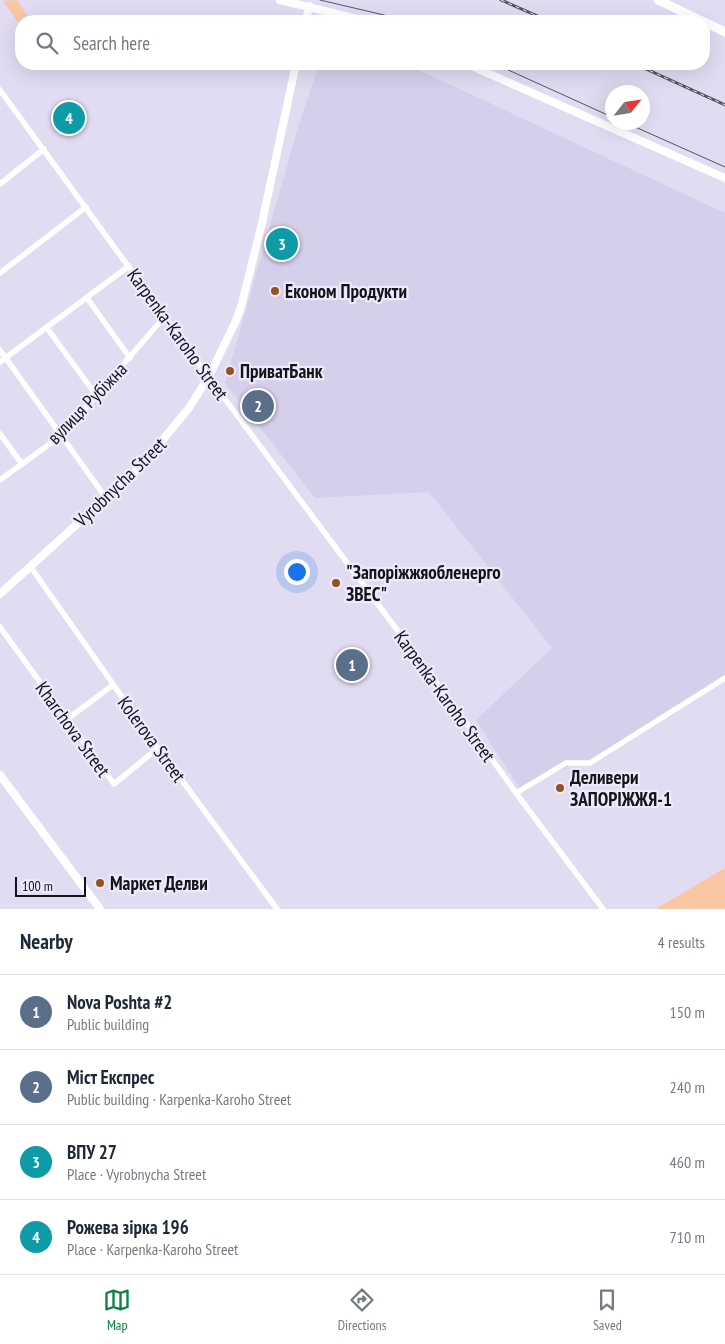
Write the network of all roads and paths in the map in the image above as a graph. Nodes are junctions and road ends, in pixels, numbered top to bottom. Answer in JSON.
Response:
{"nodes":[{"id":1,"x":280,"y":0,"type":"edge"},
{"id":2,"x":658,"y":0,"type":"edge"},
{"id":3,"x":309,"y":6,"type":"junction"},
{"id":4,"x":307,"y":15,"type":"edge"},
{"id":5,"x":343,"y":15,"type":"edge"},
{"id":6,"x":689,"y":15,"type":"edge"},
{"id":7,"x":710,"y":25,"type":"edge"},
{"id":8,"x":725,"y":32,"type":"edge"},
{"id":9,"x":295,"y":70,"type":"edge"},
{"id":10,"x":481,"y":70,"type":"edge"},
{"id":11,"x":0,"y":90,"type":"edge"},
{"id":12,"x":6,"y":98,"type":"junction"},
{"id":13,"x":0,"y":102,"type":"edge"},
{"id":14,"x":44,"y":149,"type":"junction"},
{"id":15,"x":725,"y":178,"type":"edge"},
{"id":16,"x":0,"y":184,"type":"edge"},
{"id":17,"x":86,"y":207,"type":"junction"},
{"id":18,"x":129,"y":266,"type":"junction"},
{"id":19,"x":0,"y":273,"type":"edge"},
{"id":20,"x":87,"y":298,"type":"junction"},
{"id":21,"x":165,"y":316,"type":"junction"},
{"id":22,"x":46,"y":328,"type":"junction"},
{"id":23,"x":0,"y":350,"type":"edge"},
{"id":24,"x":6,"y":358,"type":"junction"},
{"id":25,"x":130,"y":358,"type":"junction"},
{"id":26,"x":0,"y":362,"type":"edge"},
{"id":27,"x":209,"y":376,"type":"junction"},
{"id":28,"x":96,"y":395,"type":"junction"},
{"id":29,"x":0,"y":434,"type":"edge"},
{"id":30,"x":62,"y":435,"type":"junction"},
{"id":31,"x":22,"y":464,"type":"junction"},
{"id":32,"x":0,"y":480,"type":"edge"},
{"id":33,"x":106,"y":498,"type":"junction"},
{"id":34,"x":30,"y":566,"type":"junction"},
{"id":35,"x":0,"y":594,"type":"edge"},
{"id":36,"x":0,"y":628,"type":"edge"},
{"id":37,"x":725,"y":678,"type":"edge"},
{"id":38,"x":113,"y":685,"type":"junction"},
{"id":39,"x":66,"y":720,"type":"junction"},
{"id":40,"x":158,"y":748,"type":"junction"},
{"id":41,"x":0,"y":775,"type":"edge"},
{"id":42,"x":516,"y":793,"type":"junction"},
{"id":43,"x":100,"y":909,"type":"edge"},
{"id":44,"x":277,"y":909,"type":"edge"},
{"id":45,"x":603,"y":909,"type":"edge"}],
"edges":[{"from":1,"to":3,"type":"street"},
{"from":2,"to":6,"type":"main road"},
{"from":3,"to":4,"type":"street"},
{"from":3,"to":5,"type":"street"},
{"from":7,"to":8,"type":"main road"},
{"from":9,"to":27,"type":"street","name":"Vyrobnycha Street"},
{"from":10,"to":15,"type":"street"},
{"from":11,"to":12,"type":"street","name":"Karpenka-Karoho Street"},
{"from":12,"to":13,"type":"street"},
{"from":12,"to":14,"type":"street","name":"Karpenka-Karoho Street"},
{"from":14,"to":16,"type":"street"},
{"from":14,"to":17,"type":"street","name":"Karpenka-Karoho Street"},
{"from":17,"to":18,"type":"street","name":"Karpenka-Karoho Street"},
{"from":17,"to":19,"type":"street"},
{"from":18,"to":20,"type":"street"},
{"from":18,"to":21,"type":"street","name":"Karpenka-Karoho Street"},
{"from":20,"to":22,"type":"street"},
{"from":20,"to":25,"type":"street"},
{"from":21,"to":25,"type":"street","name":"вулиця Рубіжна"},
{"from":21,"to":27,"type":"street","name":"Karpenka-Karoho Street"},
{"from":22,"to":24,"type":"street"},
{"from":22,"to":28,"type":"street"},
{"from":23,"to":24,"type":"street"},
{"from":24,"to":26,"type":"street"},
{"from":24,"to":30,"type":"street"},
{"from":25,"to":28,"type":"street","name":"вулиця Рубіжна"},
{"from":27,"to":33,"type":"street","name":"Vyrobnycha Street"},
{"from":27,"to":42,"type":"street","name":"Karpenka-Karoho Street"},
{"from":28,"to":30,"type":"street","name":"вулиця Рубіжна"},
{"from":29,"to":31,"type":"street"},
{"from":30,"to":31,"type":"street","name":"вулиця Рубіжна"},
{"from":30,"to":33,"type":"street"},
{"from":31,"to":32,"type":"street","name":"вулиця Рубіжна"},
{"from":33,"to":34,"type":"street","name":"Vyrobnycha Street"},
{"from":34,"to":35,"type":"street","name":"Vyrobnycha Street"},
{"from":34,"to":38,"type":"street","name":"Kolerova Street"},
{"from":36,"to":39,"type":"street","name":"Kharchova Street"},
{"from":37,"to":42,"type":"street"},
{"from":38,"to":39,"type":"street"},
{"from":38,"to":40,"type":"street","name":"Kolerova Street"},
{"from":39,"to":40,"type":"street","name":"Kharchova Street"},
{"from":40,"to":44,"type":"street","name":"Kolerova Street"},
{"from":41,"to":43,"type":"street"},
{"from":42,"to":45,"type":"street","name":"Karpenka-Karoho Street"}]}
